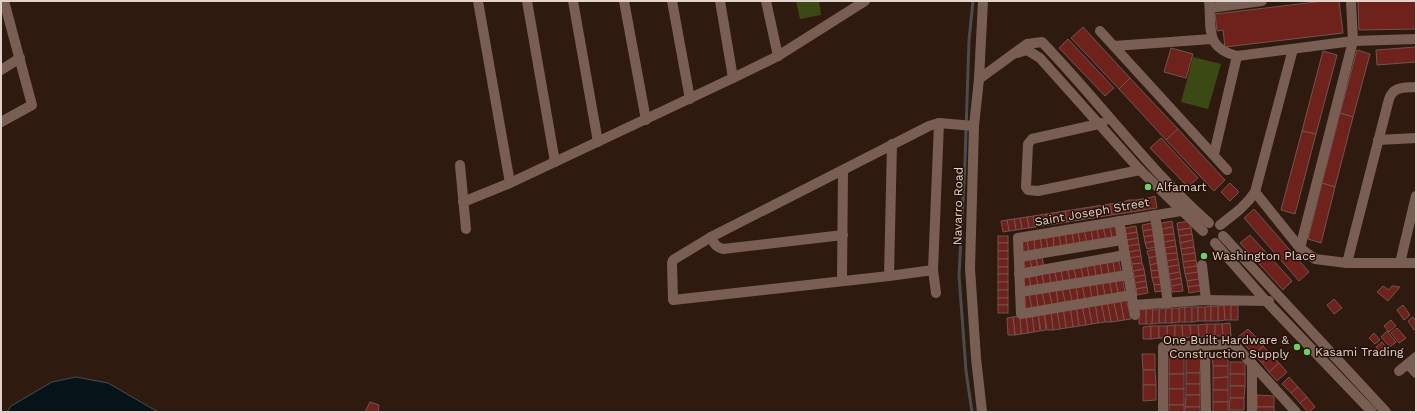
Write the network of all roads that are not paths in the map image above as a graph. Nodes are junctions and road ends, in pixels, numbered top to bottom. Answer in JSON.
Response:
{"nodes":[{"id":1,"x":4,"y":1,"type":"edge"},
{"id":2,"x":478,"y":1,"type":"edge"},
{"id":3,"x":527,"y":1,"type":"edge"},
{"id":4,"x":573,"y":1,"type":"edge"},
{"id":5,"x":624,"y":1,"type":"edge"},
{"id":6,"x":672,"y":1,"type":"edge"},
{"id":7,"x":720,"y":1,"type":"edge"},
{"id":8,"x":766,"y":1,"type":"edge"},
{"id":9,"x":865,"y":1,"type":"edge"},
{"id":10,"x":983,"y":1,"type":"edge"},
{"id":11,"x":1262,"y":1,"type":"edge"},
{"id":12,"x":1351,"y":1,"type":"edge"},
{"id":13,"x":1209,"y":5,"type":"edge"},
{"id":14,"x":4,"y":19,"type":"edge"},
{"id":15,"x":1100,"y":31,"type":"dead end"},
{"id":16,"x":1212,"y":38,"type":"junction"},
{"id":17,"x":1416,"y":39,"type":"edge"},
{"id":18,"x":1353,"y":41,"type":"junction"},
{"id":19,"x":1114,"y":46,"type":"junction"},
{"id":20,"x":1293,"y":49,"type":"junction"},
{"id":21,"x":1011,"y":55,"type":"junction"},
{"id":22,"x":778,"y":56,"type":"junction"},
{"id":23,"x":1236,"y":56,"type":"junction"},
{"id":24,"x":20,"y":58,"type":"junction"},
{"id":25,"x":1061,"y":61,"type":"junction"},
{"id":26,"x":1,"y":70,"type":"edge"},
{"id":27,"x":733,"y":78,"type":"junction"},
{"id":28,"x":979,"y":79,"type":"junction"},
{"id":29,"x":1066,"y":87,"type":"junction"},
{"id":30,"x":1416,"y":87,"type":"edge"},
{"id":31,"x":690,"y":99,"type":"junction"},
{"id":32,"x":646,"y":120,"type":"junction"},
{"id":33,"x":1111,"y":120,"type":"junction"},
{"id":34,"x":1,"y":122,"type":"edge"},
{"id":35,"x":939,"y":123,"type":"junction"},
{"id":36,"x":1099,"y":124,"type":"junction"},
{"id":37,"x":969,"y":126,"type":"junction"},
{"id":38,"x":1416,"y":138,"type":"edge"},
{"id":39,"x":1378,"y":140,"type":"junction"},
{"id":40,"x":598,"y":142,"type":"junction"},
{"id":41,"x":892,"y":144,"type":"junction"},
{"id":42,"x":1214,"y":154,"type":"junction"},
{"id":43,"x":555,"y":162,"type":"junction"},
{"id":44,"x":460,"y":165,"type":"dead end"},
{"id":45,"x":1140,"y":170,"type":"junction"},
{"id":46,"x":1227,"y":170,"type":"dead end"},
{"id":47,"x":843,"y":171,"type":"junction"},
{"id":48,"x":1165,"y":179,"type":"junction"},
{"id":49,"x":510,"y":183,"type":"junction"},
{"id":50,"x":1155,"y":184,"type":"junction"},
{"id":51,"x":1255,"y":192,"type":"junction"},
{"id":52,"x":1416,"y":196,"type":"edge"},
{"id":53,"x":463,"y":202,"type":"junction"},
{"id":54,"x":1193,"y":209,"type":"junction"},
{"id":55,"x":1414,"y":209,"type":"edge"},
{"id":56,"x":1183,"y":210,"type":"junction"},
{"id":57,"x":1156,"y":214,"type":"junction"},
{"id":58,"x":1119,"y":221,"type":"junction"},
{"id":59,"x":1211,"y":227,"type":"junction"},
{"id":60,"x":466,"y":229,"type":"dead end"},
{"id":61,"x":843,"y":235,"type":"junction"},
{"id":62,"x":1223,"y":236,"type":"junction"},
{"id":63,"x":711,"y":237,"type":"junction"},
{"id":64,"x":1122,"y":240,"type":"junction"},
{"id":65,"x":1214,"y":243,"type":"junction"},
{"id":66,"x":1300,"y":248,"type":"junction"},
{"id":67,"x":1125,"y":255,"type":"junction"},
{"id":68,"x":1019,"y":257,"type":"junction"},
{"id":69,"x":1347,"y":263,"type":"junction"},
{"id":70,"x":1400,"y":263,"type":"junction"},
{"id":71,"x":1416,"y":263,"type":"edge"},
{"id":72,"x":1202,"y":265,"type":"dead end"},
{"id":73,"x":933,"y":270,"type":"junction"},
{"id":74,"x":1019,"y":274,"type":"junction"},
{"id":75,"x":1128,"y":275,"type":"junction"},
{"id":76,"x":889,"y":276,"type":"junction"},
{"id":77,"x":842,"y":281,"type":"junction"},
{"id":78,"x":1020,"y":292,"type":"junction"},
{"id":79,"x":936,"y":293,"type":"dead end"},
{"id":80,"x":1132,"y":295,"type":"junction"},
{"id":81,"x":1206,"y":300,"type":"junction"},
{"id":82,"x":1266,"y":301,"type":"junction"},
{"id":83,"x":1284,"y":301,"type":"junction"},
{"id":84,"x":1168,"y":303,"type":"junction"},
{"id":85,"x":1206,"y":345,"type":"junction"},
{"id":86,"x":1416,"y":357,"type":"edge"},
{"id":87,"x":1252,"y":364,"type":"junction"},
{"id":88,"x":1408,"y":364,"type":"junction"},
{"id":89,"x":1399,"y":370,"type":"dead end"},
{"id":90,"x":1416,"y":373,"type":"edge"},
{"id":91,"x":1295,"y":411,"type":"edge"},
{"id":92,"x":982,"y":412,"type":"edge"},
{"id":93,"x":1163,"y":412,"type":"edge"},
{"id":94,"x":1206,"y":412,"type":"edge"},
{"id":95,"x":1252,"y":412,"type":"edge"},
{"id":96,"x":1372,"y":412,"type":"edge"},
{"id":97,"x":1386,"y":412,"type":"edge"}],
"edges":[{"from":1,"to":14,"type":"street"},
{"from":2,"to":49,"type":"street"},
{"from":3,"to":43,"type":"street"},
{"from":4,"to":40,"type":"street"},
{"from":5,"to":32,"type":"street"},
{"from":6,"to":31,"type":"street"},
{"from":7,"to":27,"type":"street"},
{"from":8,"to":22,"type":"street"},
{"from":9,"to":22,"type":"street"},
{"from":10,"to":28,"type":"street","name":"Navarro Road"},
{"from":11,"to":13,"type":"street"},
{"from":12,"to":18,"type":"street"},
{"from":13,"to":16,"type":"street"},
{"from":14,"to":24,"type":"street"},
{"from":15,"to":19,"type":"street"},
{"from":16,"to":19,"type":"street"},
{"from":16,"to":23,"type":"street"},
{"from":17,"to":18,"type":"street"},
{"from":18,"to":20,"type":"street"},
{"from":18,"to":66,"type":"street"},
{"from":19,"to":42,"type":"street"},
{"from":20,"to":23,"type":"street"},
{"from":20,"to":51,"type":"street"},
{"from":21,"to":25,"type":"street"},
{"from":21,"to":28,"type":"street"},
{"from":21,"to":29,"type":"street"},
{"from":22,"to":27,"type":"street"},
{"from":23,"to":42,"type":"street"},
{"from":24,"to":26,"type":"street"},
{"from":24,"to":34,"type":"street"},
{"from":25,"to":29,"type":"street"},
{"from":25,"to":33,"type":"street"},
{"from":27,"to":31,"type":"street"},
{"from":28,"to":37,"type":"street","name":"Navarro Road"},
{"from":29,"to":36,"type":"street"},
{"from":30,"to":39,"type":"street"},
{"from":31,"to":32,"type":"street"},
{"from":32,"to":40,"type":"street"},
{"from":33,"to":36,"type":"street"},
{"from":33,"to":48,"type":"street"},
{"from":35,"to":37,"type":"street"},
{"from":35,"to":41,"type":"street"},
{"from":35,"to":73,"type":"street"},
{"from":36,"to":45,"type":"street"},
{"from":36,"to":45,"type":"street"},
{"from":37,"to":92,"type":"street","name":"Navarro Road"},
{"from":38,"to":39,"type":"street"},
{"from":39,"to":69,"type":"street"},
{"from":40,"to":43,"type":"street"},
{"from":41,"to":47,"type":"street"},
{"from":41,"to":76,"type":"street"},
{"from":42,"to":46,"type":"street"},
{"from":43,"to":49,"type":"street"},
{"from":44,"to":53,"type":"street"},
{"from":45,"to":50,"type":"street"},
{"from":47,"to":61,"type":"street"},
{"from":47,"to":63,"type":"street"},
{"from":48,"to":50,"type":"street"},
{"from":48,"to":54,"type":"street"},
{"from":49,"to":53,"type":"street"},
{"from":50,"to":56,"type":"street"},
{"from":51,"to":59,"type":"street"},
{"from":51,"to":66,"type":"street"},
{"from":52,"to":55,"type":"street"},
{"from":53,"to":60,"type":"street"},
{"from":54,"to":56,"type":"street","name":"Saint Joseph Street"},
{"from":54,"to":59,"type":"street"},
{"from":55,"to":70,"type":"street"},
{"from":56,"to":57,"type":"street","name":"Saint Joseph Street"},
{"from":56,"to":59,"type":"street"},
{"from":57,"to":58,"type":"street","name":"Saint Joseph Street"},
{"from":57,"to":84,"type":"street"},
{"from":58,"to":64,"type":"street"},
{"from":58,"to":68,"type":"street","name":"Saint Joseph Street"},
{"from":59,"to":62,"type":"street"},
{"from":59,"to":65,"type":"street"},
{"from":61,"to":63,"type":"street"},
{"from":61,"to":77,"type":"street"},
{"from":62,"to":65,"type":"street"},
{"from":62,"to":83,"type":"street"},
{"from":63,"to":77,"type":"street"},
{"from":64,"to":67,"type":"street"},
{"from":64,"to":68,"type":"street"},
{"from":65,"to":82,"type":"street"},
{"from":66,"to":69,"type":"street"},
{"from":67,"to":74,"type":"street"},
{"from":67,"to":75,"type":"street"},
{"from":68,"to":74,"type":"street"},
{"from":69,"to":70,"type":"street"},
{"from":70,"to":71,"type":"street"},
{"from":72,"to":81,"type":"street"},
{"from":73,"to":76,"type":"street"},
{"from":73,"to":79,"type":"street"},
{"from":74,"to":78,"type":"street"},
{"from":75,"to":78,"type":"street"},
{"from":75,"to":80,"type":"street"},
{"from":76,"to":77,"type":"street"},
{"from":78,"to":80,"type":"street"},
{"from":80,"to":84,"type":"street"},
{"from":81,"to":82,"type":"street"},
{"from":81,"to":84,"type":"street"},
{"from":82,"to":83,"type":"street"},
{"from":82,"to":96,"type":"street"},
{"from":83,"to":97,"type":"street"},
{"from":85,"to":87,"type":"street"},
{"from":85,"to":93,"type":"street"},
{"from":85,"to":94,"type":"street"},
{"from":86,"to":88,"type":"street"},
{"from":87,"to":91,"type":"street"},
{"from":87,"to":95,"type":"street"},
{"from":88,"to":89,"type":"street"},
{"from":88,"to":90,"type":"street"}]}
